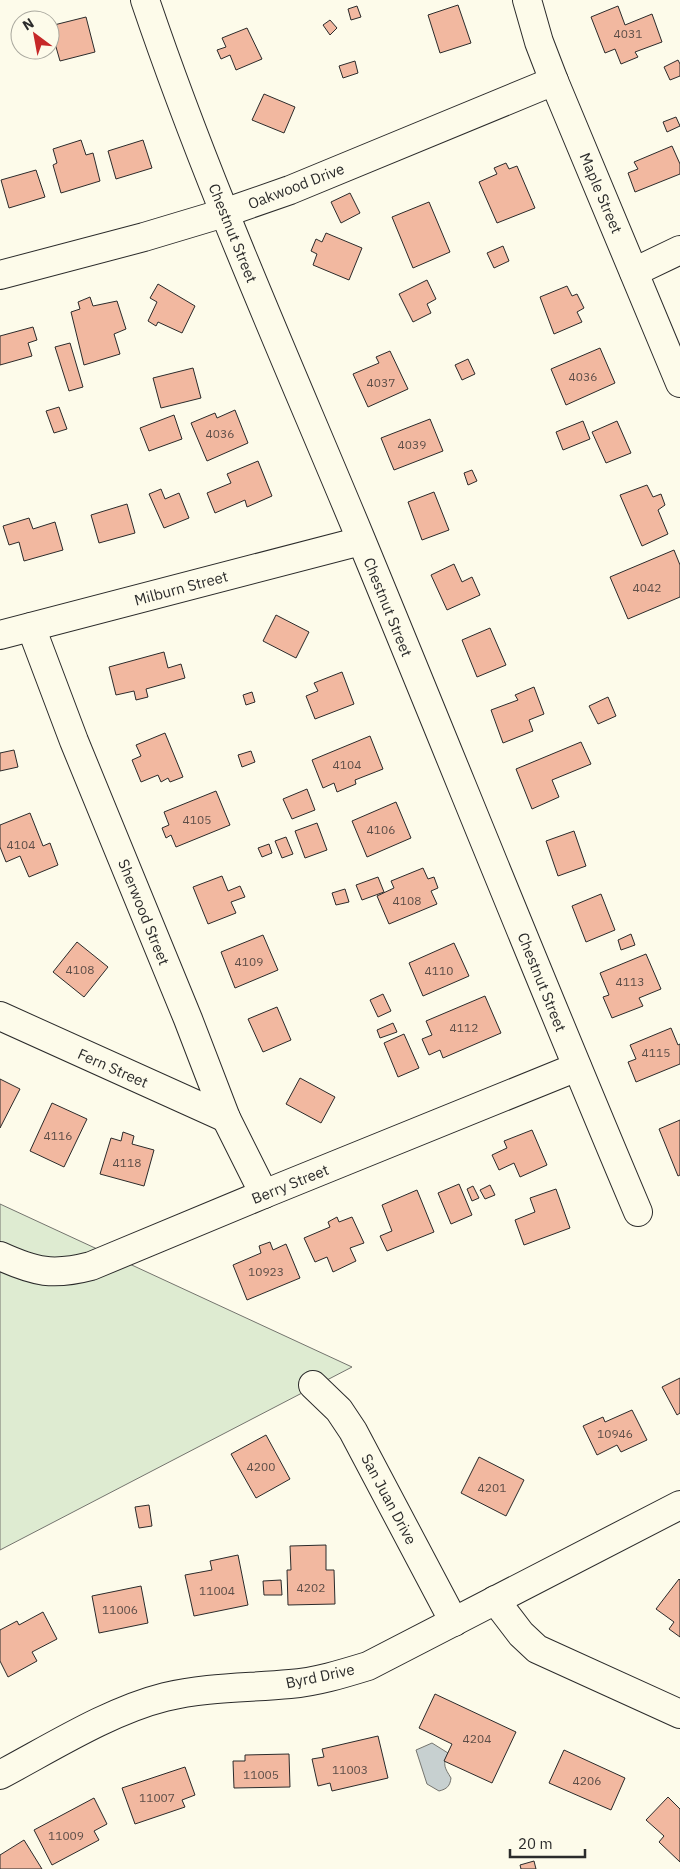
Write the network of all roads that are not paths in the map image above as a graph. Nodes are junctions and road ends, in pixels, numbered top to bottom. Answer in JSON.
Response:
{"nodes":[{"id":1,"x":145,"y":0,"type":"edge"},
{"id":2,"x":526,"y":0,"type":"edge"},
{"id":3,"x":554,"y":81,"type":"junction"},
{"id":4,"x":224,"y":213,"type":"junction"},
{"id":5,"x":680,"y":250,"type":"edge"},
{"id":6,"x":634,"y":272,"type":"junction"},
{"id":7,"x":0,"y":275,"type":"edge"},
{"id":8,"x":680,"y":383,"type":"edge"},
{"id":9,"x":361,"y":541,"type":"junction"},
{"id":10,"x":31,"y":627,"type":"junction"},
{"id":11,"x":0,"y":635,"type":"edge"},
{"id":12,"x":0,"y":1016,"type":"edge"},
{"id":13,"x":577,"y":1067,"type":"junction"},
{"id":14,"x":226,"y":1118,"type":"junction"},
{"id":15,"x":264,"y":1194,"type":"junction"},
{"id":16,"x":638,"y":1212,"type":"dead end"},
{"id":17,"x":0,"y":1256,"type":"edge"},
{"id":18,"x":313,"y":1385,"type":"dead end"},
{"id":19,"x":680,"y":1505,"type":"edge"},
{"id":20,"x":495,"y":1600,"type":"junction"},
{"id":21,"x":454,"y":1622,"type":"junction"},
{"id":22,"x":680,"y":1714,"type":"edge"},
{"id":23,"x":0,"y":1775,"type":"edge"}],
"edges":[{"from":1,"to":4,"type":"street","name":"Chestnut Street"},
{"from":2,"to":3,"type":"street","name":"Maple Street"},
{"from":3,"to":4,"type":"street","name":"Oakwood Drive"},
{"from":3,"to":6,"type":"street","name":"Maple Street"},
{"from":4,"to":7,"type":"street","name":"Oakwood Drive"},
{"from":4,"to":9,"type":"street","name":"Chestnut Street"},
{"from":5,"to":6,"type":"street"},
{"from":6,"to":8,"type":"street","name":"Maple Street"},
{"from":9,"to":10,"type":"street","name":"Milburn Street"},
{"from":9,"to":13,"type":"street","name":"Chestnut Street"},
{"from":10,"to":11,"type":"street","name":"Milburn Street"},
{"from":10,"to":14,"type":"street","name":"Sherwood Street"},
{"from":12,"to":14,"type":"street","name":"Fern Street"},
{"from":13,"to":15,"type":"street","name":"Berry Street"},
{"from":13,"to":16,"type":"street","name":"Chestnut Street"},
{"from":14,"to":15,"type":"street","name":"Sherwood Street"},
{"from":15,"to":17,"type":"street","name":"Berry Street"},
{"from":18,"to":21,"type":"street","name":"San Juan Drive"},
{"from":19,"to":20,"type":"street","name":"Byrd Drive"},
{"from":20,"to":21,"type":"street","name":"Byrd Drive"},
{"from":20,"to":22,"type":"street"},
{"from":21,"to":23,"type":"street","name":"Byrd Drive"}]}
